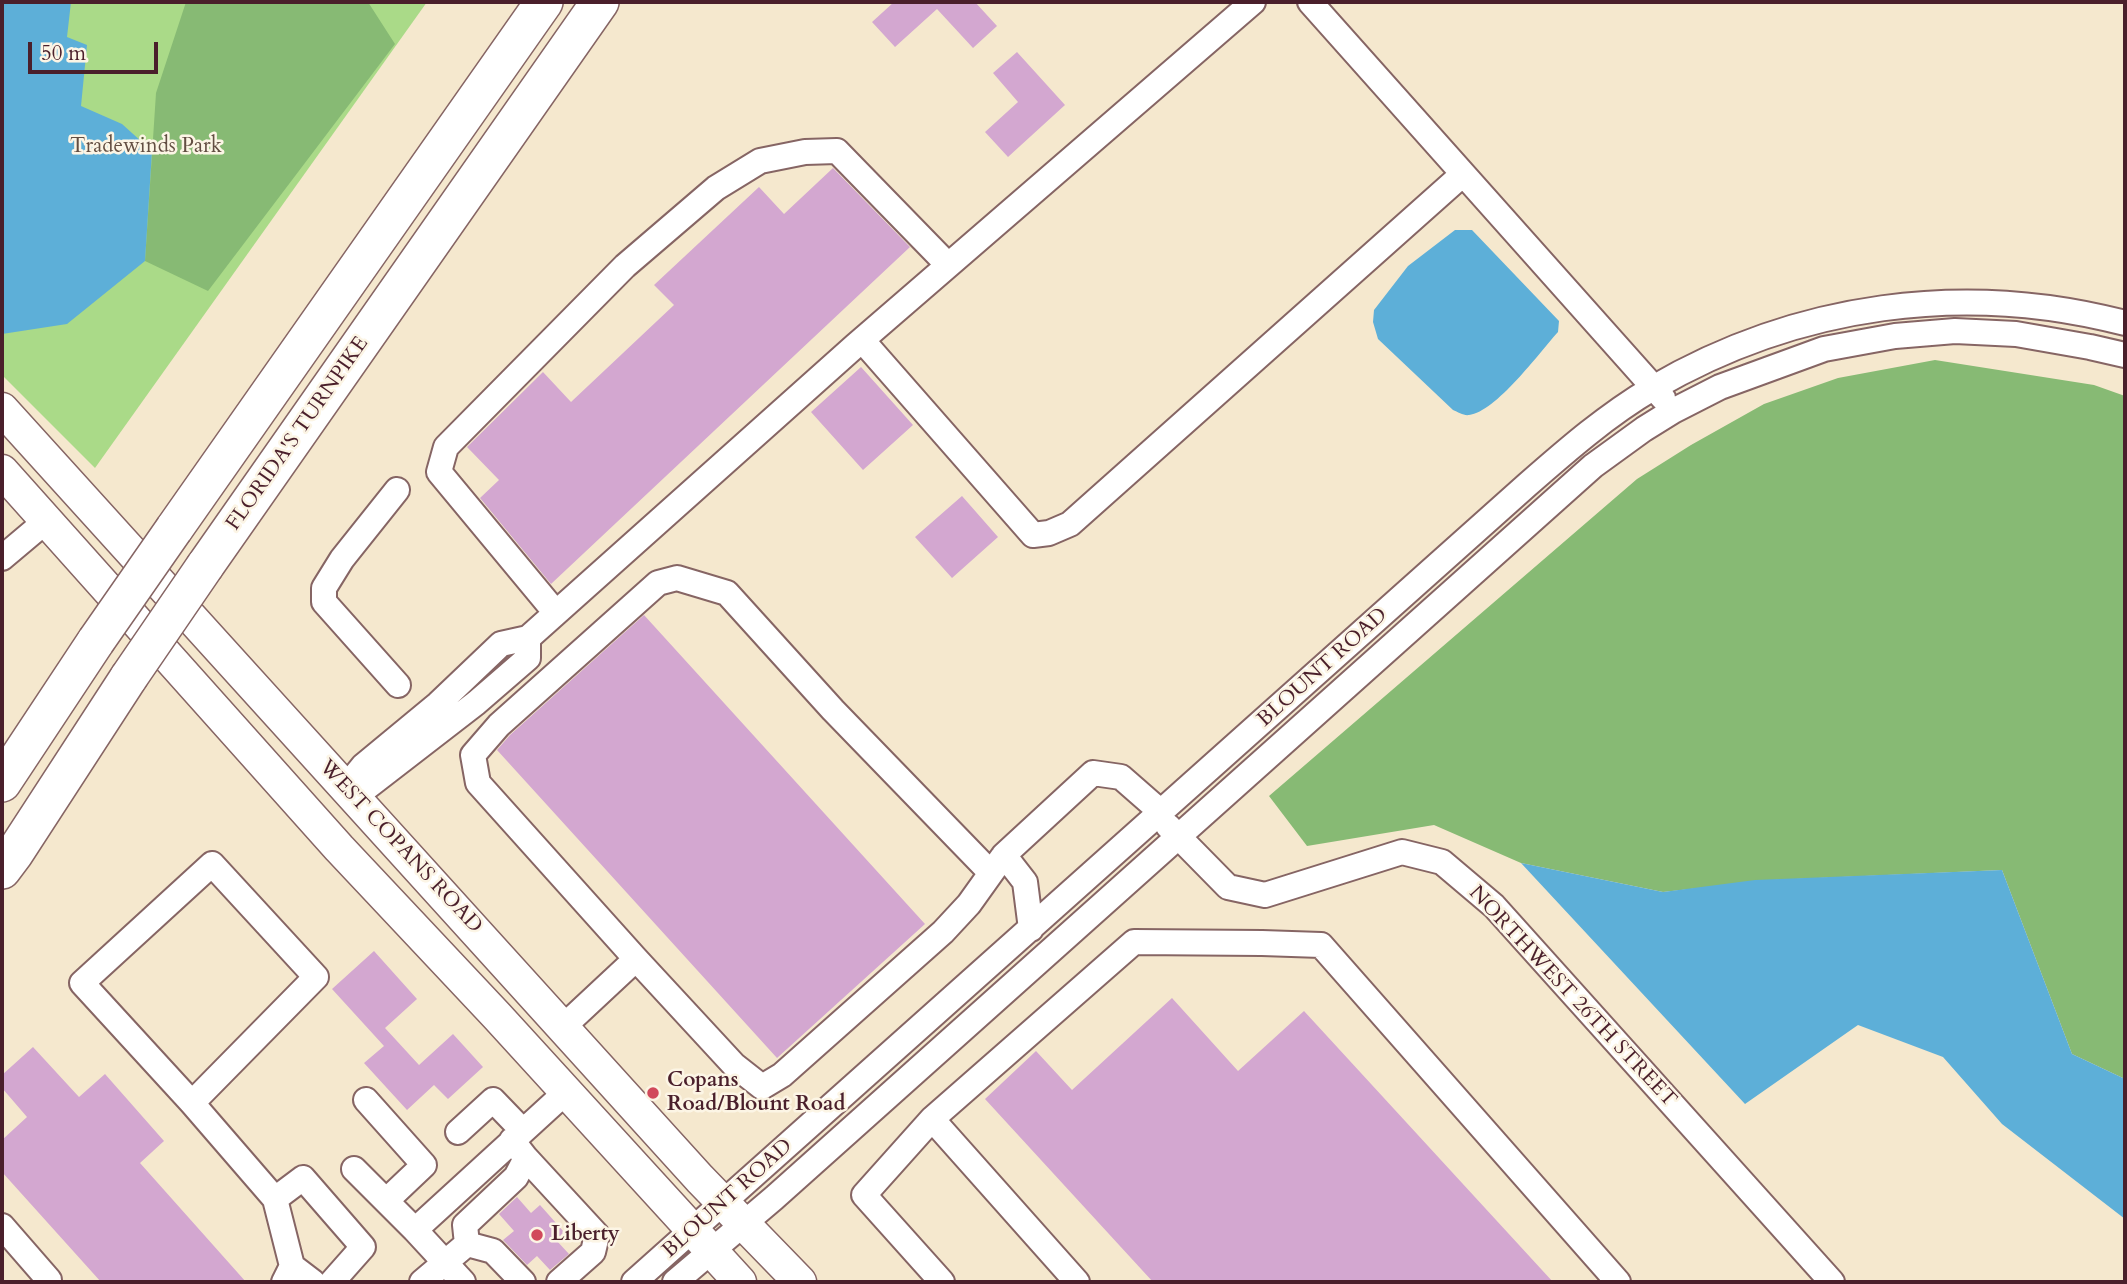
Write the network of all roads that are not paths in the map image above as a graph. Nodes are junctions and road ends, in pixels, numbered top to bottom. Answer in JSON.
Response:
{"nodes":[{"id":1,"x":544,"y":2,"type":"edge"},
{"id":2,"x":600,"y":2,"type":"edge"},
{"id":3,"x":1253,"y":2,"type":"edge"},
{"id":4,"x":1310,"y":2,"type":"edge"},
{"id":5,"x":1464,"y":174,"type":"junction"},
{"id":6,"x":948,"y":265,"type":"junction"},
{"id":7,"x":2125,"y":323,"type":"edge"},
{"id":8,"x":862,"y":340,"type":"junction"},
{"id":9,"x":2125,"y":355,"type":"edge"},
{"id":10,"x":1655,"y":387,"type":"junction"},
{"id":11,"x":2,"y":409,"type":"edge"},
{"id":12,"x":1673,"y":411,"type":"junction"},
{"id":13,"x":2,"y":471,"type":"edge"},
{"id":14,"x":397,"y":490,"type":"dead end"},
{"id":15,"x":47,"y":521,"type":"junction"},
{"id":16,"x":2,"y":558,"type":"edge"},
{"id":17,"x":556,"y":613,"type":"junction"},
{"id":18,"x":397,"y":685,"type":"dead end"},
{"id":19,"x":2,"y":783,"type":"edge"},
{"id":20,"x":348,"y":791,"type":"junction"},
{"id":21,"x":1159,"y":814,"type":"junction"},
{"id":22,"x":1179,"y":836,"type":"junction"},
{"id":23,"x":339,"y":848,"type":"junction"},
{"id":24,"x":997,"y":864,"type":"junction"},
{"id":25,"x":2,"y":870,"type":"edge"},
{"id":26,"x":1031,"y":929,"type":"junction"},
{"id":27,"x":483,"y":937,"type":"junction"},
{"id":28,"x":636,"y":959,"type":"junction"},
{"id":29,"x":562,"y":1028,"type":"junction"},
{"id":30,"x":566,"y":1092,"type":"junction"},
{"id":31,"x":366,"y":1101,"type":"dead end"},
{"id":32,"x":192,"y":1103,"type":"junction"},
{"id":33,"x":932,"y":1119,"type":"junction"},
{"id":34,"x":458,"y":1132,"type":"dead end"},
{"id":35,"x":520,"y":1143,"type":"junction"},
{"id":36,"x":354,"y":1169,"type":"dead end"},
{"id":37,"x":275,"y":1199,"type":"junction"},
{"id":38,"x":386,"y":1201,"type":"junction"},
{"id":39,"x":734,"y":1213,"type":"junction"},
{"id":40,"x":2,"y":1226,"type":"edge"},
{"id":41,"x":415,"y":1230,"type":"junction"},
{"id":42,"x":702,"y":1240,"type":"junction"},
{"id":43,"x":467,"y":1244,"type":"junction"},
{"id":44,"x":444,"y":1262,"type":"junction"},
{"id":45,"x":288,"y":1274,"type":"edge"},
{"id":46,"x":49,"y":1280,"type":"dead end"},
{"id":47,"x":313,"y":1282,"type":"edge"},
{"id":48,"x":332,"y":1282,"type":"edge"},
{"id":49,"x":422,"y":1282,"type":"edge"},
{"id":50,"x":463,"y":1282,"type":"edge"},
{"id":51,"x":523,"y":1282,"type":"edge"},
{"id":52,"x":559,"y":1282,"type":"edge"},
{"id":53,"x":634,"y":1282,"type":"edge"},
{"id":54,"x":675,"y":1282,"type":"edge"},
{"id":55,"x":740,"y":1282,"type":"edge"},
{"id":56,"x":800,"y":1282,"type":"edge"},
{"id":57,"x":942,"y":1282,"type":"edge"},
{"id":58,"x":1077,"y":1282,"type":"edge"},
{"id":59,"x":1618,"y":1282,"type":"edge"},
{"id":60,"x":1832,"y":1282,"type":"edge"}],
"edges":[{"from":1,"to":19,"type":"highway","bridge":true},
{"from":2,"to":25,"type":"highway","name":"FLORIDA'S TURNPIKE","bridge":true},
{"from":3,"to":6,"type":"street"},
{"from":4,"to":5,"type":"street"},
{"from":5,"to":8,"type":"street"},
{"from":5,"to":10,"type":"street"},
{"from":6,"to":8,"type":"street"},
{"from":6,"to":17,"type":"street"},
{"from":7,"to":10,"type":"street","name":"BLOUNT ROAD"},
{"from":8,"to":17,"type":"street"},
{"from":9,"to":12,"type":"street","name":"BLOUNT ROAD"},
{"from":10,"to":12,"type":"street"},
{"from":10,"to":21,"type":"street","name":"BLOUNT ROAD"},
{"from":11,"to":20,"type":"main road","name":"WEST COPANS ROAD"},
{"from":12,"to":22,"type":"street","name":"BLOUNT ROAD"},
{"from":13,"to":15,"type":"main road"},
{"from":14,"to":18,"type":"street"},
{"from":15,"to":16,"type":"street"},
{"from":15,"to":20,"type":"main road"},
{"from":15,"to":23,"type":"main road"},
{"from":17,"to":20,"type":"street"},
{"from":20,"to":27,"type":"main road","name":"WEST COPANS ROAD"},
{"from":21,"to":22,"type":"street","name":"NORTHWEST 26TH STREET"},
{"from":21,"to":24,"type":"street","name":"NORTHWEST 26TH STREET"},
{"from":21,"to":26,"type":"street","name":"BLOUNT ROAD"},
{"from":22,"to":39,"type":"street","name":"BLOUNT ROAD"},
{"from":22,"to":60,"type":"street","name":"NORTHWEST 26TH STREET"},
{"from":23,"to":27,"type":"main road"},
{"from":23,"to":30,"type":"main road"},
{"from":24,"to":26,"type":"street"},
{"from":24,"to":28,"type":"street"},
{"from":24,"to":28,"type":"street"},
{"from":26,"to":39,"type":"street","name":"BLOUNT ROAD"},
{"from":27,"to":29,"type":"main road","name":"WEST COPANS ROAD"},
{"from":28,"to":29,"type":"street"},
{"from":29,"to":39,"type":"main road","name":"WEST COPANS ROAD"},
{"from":30,"to":35,"type":"street"},
{"from":30,"to":42,"type":"main road"},
{"from":31,"to":38,"type":"street"},
{"from":32,"to":32,"type":"street"},
{"from":32,"to":37,"type":"street"},
{"from":33,"to":57,"type":"street"},
{"from":33,"to":58,"type":"street"},
{"from":33,"to":59,"type":"street"},
{"from":34,"to":35,"type":"street"},
{"from":35,"to":41,"type":"street"},
{"from":35,"to":43,"type":"street"},
{"from":35,"to":52,"type":"street"},
{"from":36,"to":38,"type":"street"},
{"from":37,"to":45,"type":"street"},
{"from":37,"to":48,"type":"street"},
{"from":38,"to":41,"type":"street"},
{"from":39,"to":42,"type":"street","name":"BLOUNT ROAD"},
{"from":39,"to":56,"type":"main road","name":"WEST COPANS ROAD"},
{"from":40,"to":46,"type":"street"},
{"from":41,"to":44,"type":"street"},
{"from":42,"to":53,"type":"street","name":"BLOUNT ROAD"},
{"from":42,"to":54,"type":"street","name":"BLOUNT ROAD"},
{"from":42,"to":55,"type":"main road"},
{"from":43,"to":44,"type":"street"},
{"from":43,"to":51,"type":"street"},
{"from":44,"to":49,"type":"street"},
{"from":44,"to":50,"type":"street"},
{"from":45,"to":47,"type":"street"}]}
